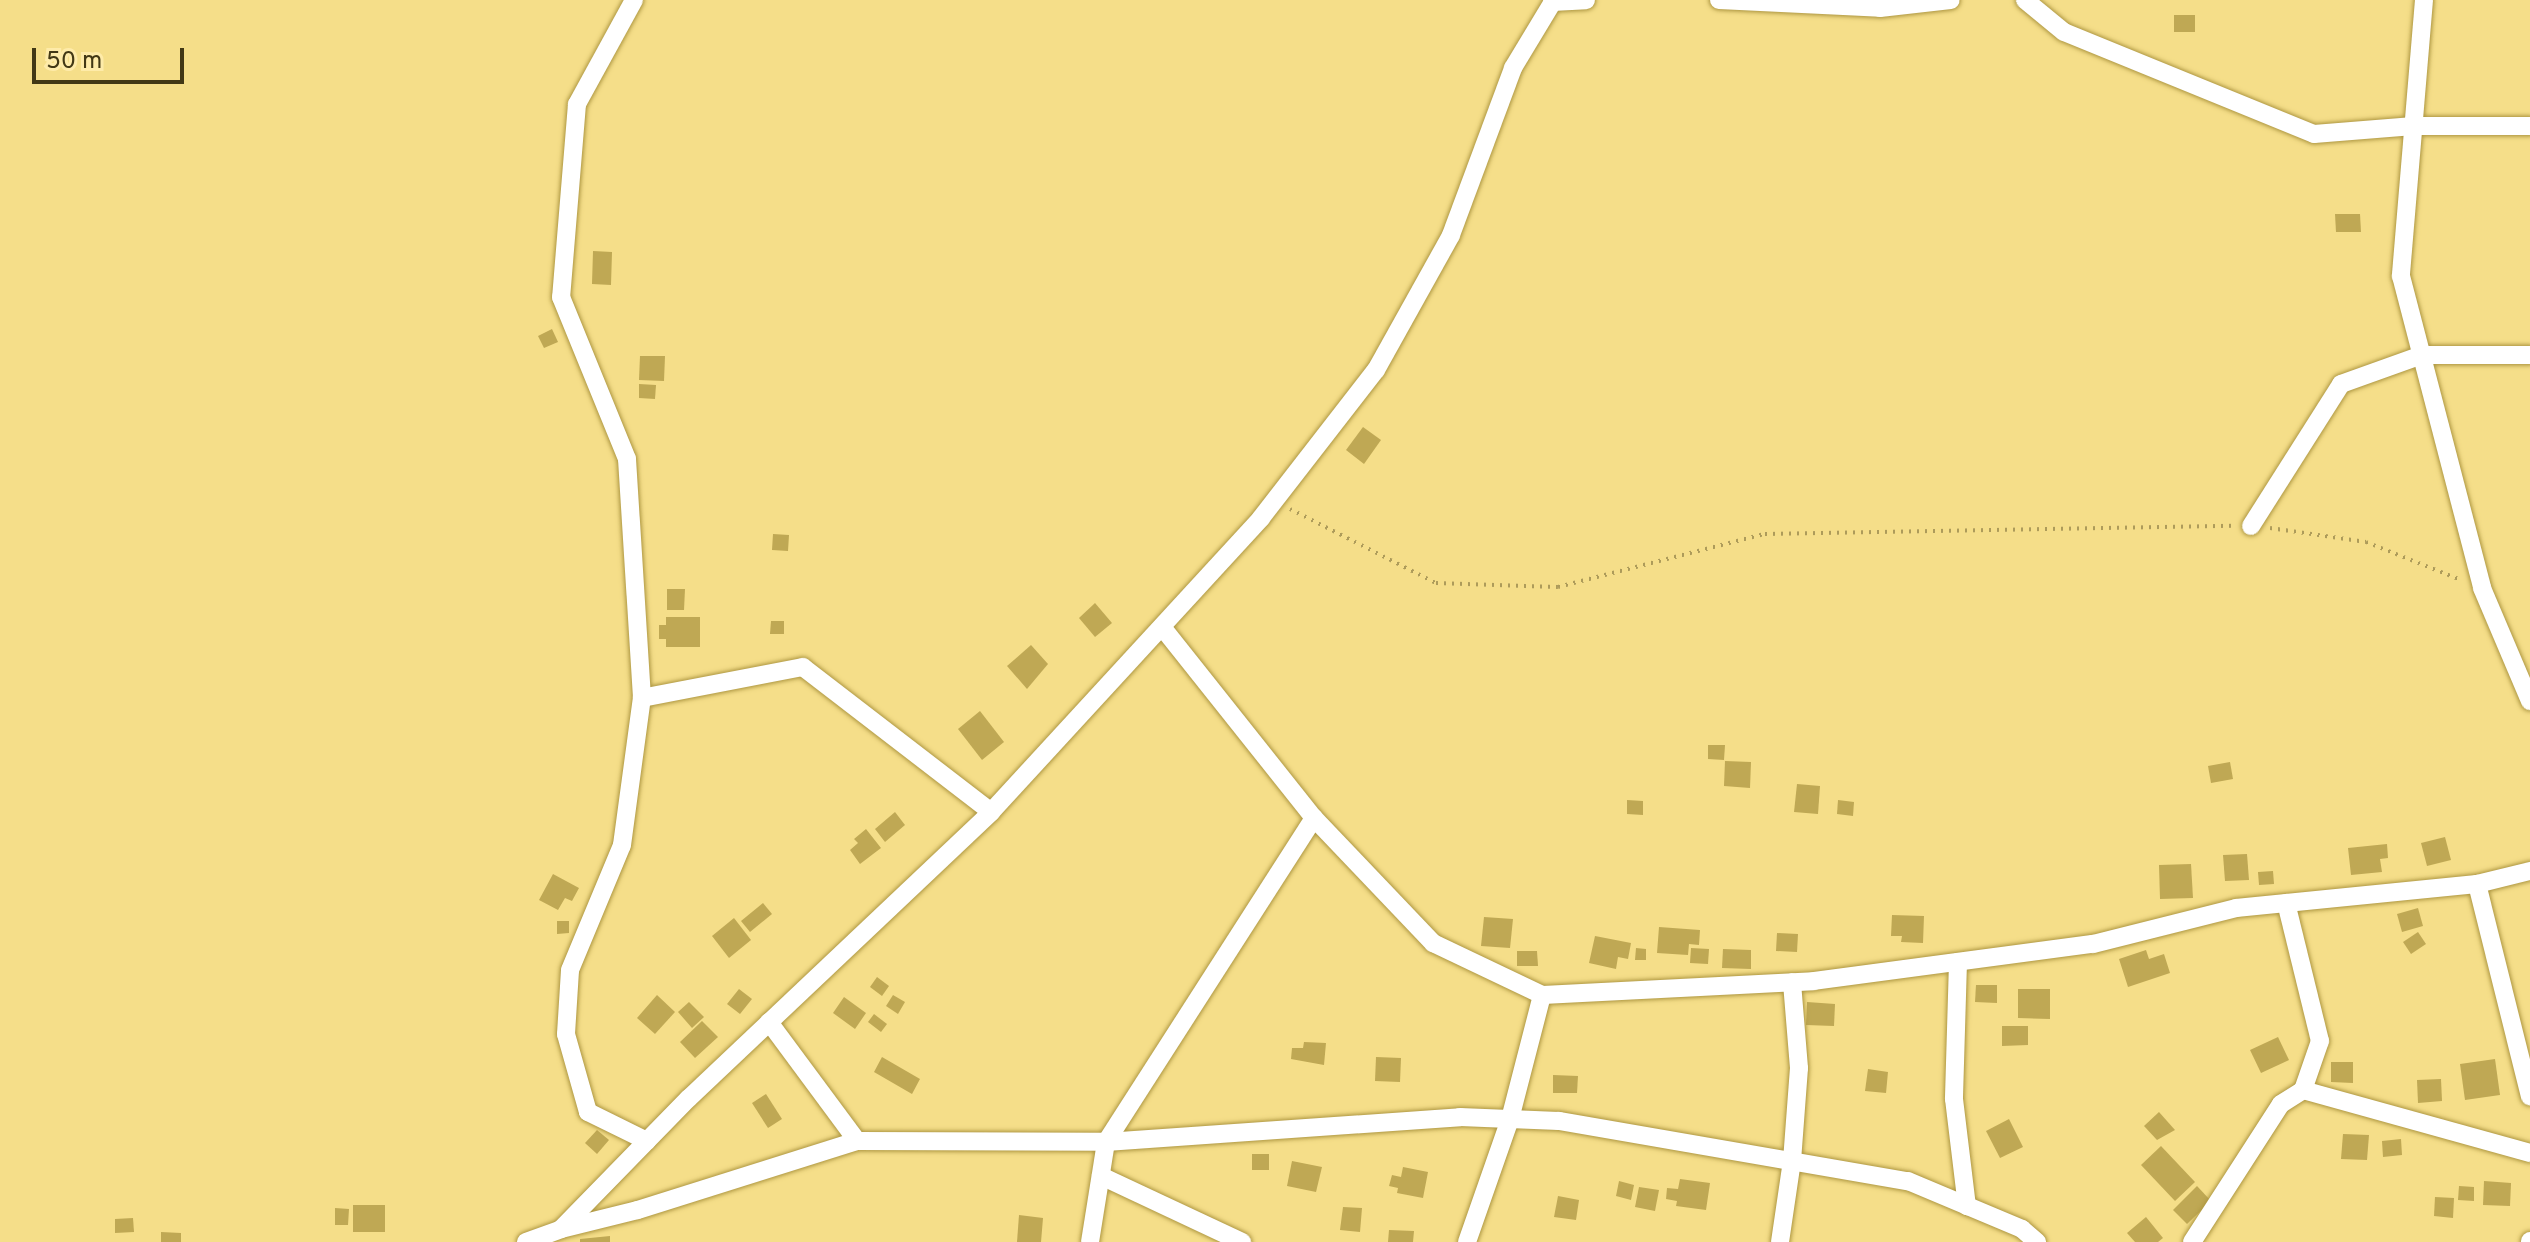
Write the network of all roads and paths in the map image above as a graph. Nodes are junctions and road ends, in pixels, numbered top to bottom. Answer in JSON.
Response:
{"nodes":[{"id":1,"x":634,"y":0,"type":"edge"},
{"id":2,"x":1586,"y":0,"type":"edge"},
{"id":3,"x":1719,"y":0,"type":"edge"},
{"id":4,"x":1951,"y":0,"type":"edge"},
{"id":5,"x":2025,"y":0,"type":"edge"},
{"id":6,"x":2424,"y":0,"type":"edge"},
{"id":7,"x":1553,"y":1,"type":"edge"},
{"id":8,"x":2414,"y":126,"type":"junction"},
{"id":9,"x":2530,"y":126,"type":"edge"},
{"id":10,"x":2422,"y":355,"type":"junction"},
{"id":11,"x":2530,"y":355,"type":"edge"},
{"id":12,"x":1274,"y":501,"type":"junction"},
{"id":13,"x":2251,"y":526,"type":"junction"},
{"id":14,"x":2482,"y":588,"type":"junction"},
{"id":15,"x":1162,"y":627,"type":"junction"},
{"id":16,"x":642,"y":698,"type":"junction"},
{"id":17,"x":2530,"y":701,"type":"edge"},
{"id":18,"x":991,"y":812,"type":"junction"},
{"id":19,"x":1314,"y":818,"type":"junction"},
{"id":20,"x":2530,"y":871,"type":"edge"},
{"id":21,"x":2477,"y":884,"type":"junction"},
{"id":22,"x":2286,"y":903,"type":"junction"},
{"id":23,"x":1958,"y":962,"type":"junction"},
{"id":24,"x":1792,"y":982,"type":"junction"},
{"id":25,"x":1542,"y":995,"type":"junction"},
{"id":26,"x":769,"y":1022,"type":"junction"},
{"id":27,"x":2303,"y":1090,"type":"junction"},
{"id":28,"x":2530,"y":1097,"type":"edge"},
{"id":29,"x":1510,"y":1119,"type":"junction"},
{"id":30,"x":647,"y":1141,"type":"junction"},
{"id":31,"x":857,"y":1141,"type":"junction"},
{"id":32,"x":1106,"y":1142,"type":"junction"},
{"id":33,"x":2530,"y":1153,"type":"edge"},
{"id":34,"x":1792,"y":1161,"type":"junction"},
{"id":35,"x":1101,"y":1176,"type":"junction"},
{"id":36,"x":1967,"y":1206,"type":"junction"},
{"id":37,"x":561,"y":1229,"type":"junction"},
{"id":38,"x":526,"y":1242,"type":"edge"},
{"id":39,"x":1090,"y":1242,"type":"edge"},
{"id":40,"x":1242,"y":1242,"type":"edge"},
{"id":41,"x":1467,"y":1242,"type":"edge"},
{"id":42,"x":1780,"y":1242,"type":"edge"},
{"id":43,"x":2037,"y":1242,"type":"edge"},
{"id":44,"x":2192,"y":1242,"type":"edge"}],
"edges":[{"from":1,"to":16,"type":"street"},
{"from":2,"to":7,"type":"street"},
{"from":3,"to":4,"type":"street"},
{"from":5,"to":8,"type":"street"},
{"from":6,"to":8,"type":"street"},
{"from":7,"to":12,"type":"street"},
{"from":8,"to":9,"type":"street"},
{"from":8,"to":10,"type":"street"},
{"from":10,"to":11,"type":"street"},
{"from":10,"to":13,"type":"street"},
{"from":10,"to":14,"type":"street"},
{"from":12,"to":13,"type":"path"},
{"from":12,"to":15,"type":"street"},
{"from":13,"to":14,"type":"path"},
{"from":14,"to":17,"type":"street"},
{"from":15,"to":18,"type":"street"},
{"from":15,"to":19,"type":"street"},
{"from":16,"to":18,"type":"street"},
{"from":16,"to":30,"type":"street"},
{"from":18,"to":26,"type":"street"},
{"from":19,"to":25,"type":"street"},
{"from":19,"to":32,"type":"street"},
{"from":20,"to":21,"type":"street"},
{"from":21,"to":22,"type":"street"},
{"from":21,"to":28,"type":"street"},
{"from":22,"to":23,"type":"street"},
{"from":22,"to":27,"type":"street"},
{"from":23,"to":24,"type":"street"},
{"from":23,"to":36,"type":"street"},
{"from":24,"to":25,"type":"street"},
{"from":24,"to":34,"type":"street"},
{"from":25,"to":29,"type":"street"},
{"from":26,"to":30,"type":"street"},
{"from":26,"to":31,"type":"street"},
{"from":27,"to":33,"type":"street"},
{"from":27,"to":44,"type":"street"},
{"from":29,"to":32,"type":"street"},
{"from":29,"to":34,"type":"street"},
{"from":29,"to":41,"type":"street"},
{"from":30,"to":37,"type":"street"},
{"from":31,"to":32,"type":"street"},
{"from":31,"to":37,"type":"street"},
{"from":32,"to":35,"type":"street"},
{"from":34,"to":36,"type":"street"},
{"from":34,"to":42,"type":"street"},
{"from":35,"to":39,"type":"street"},
{"from":35,"to":40,"type":"street"},
{"from":36,"to":43,"type":"street"},
{"from":37,"to":38,"type":"street"}]}
